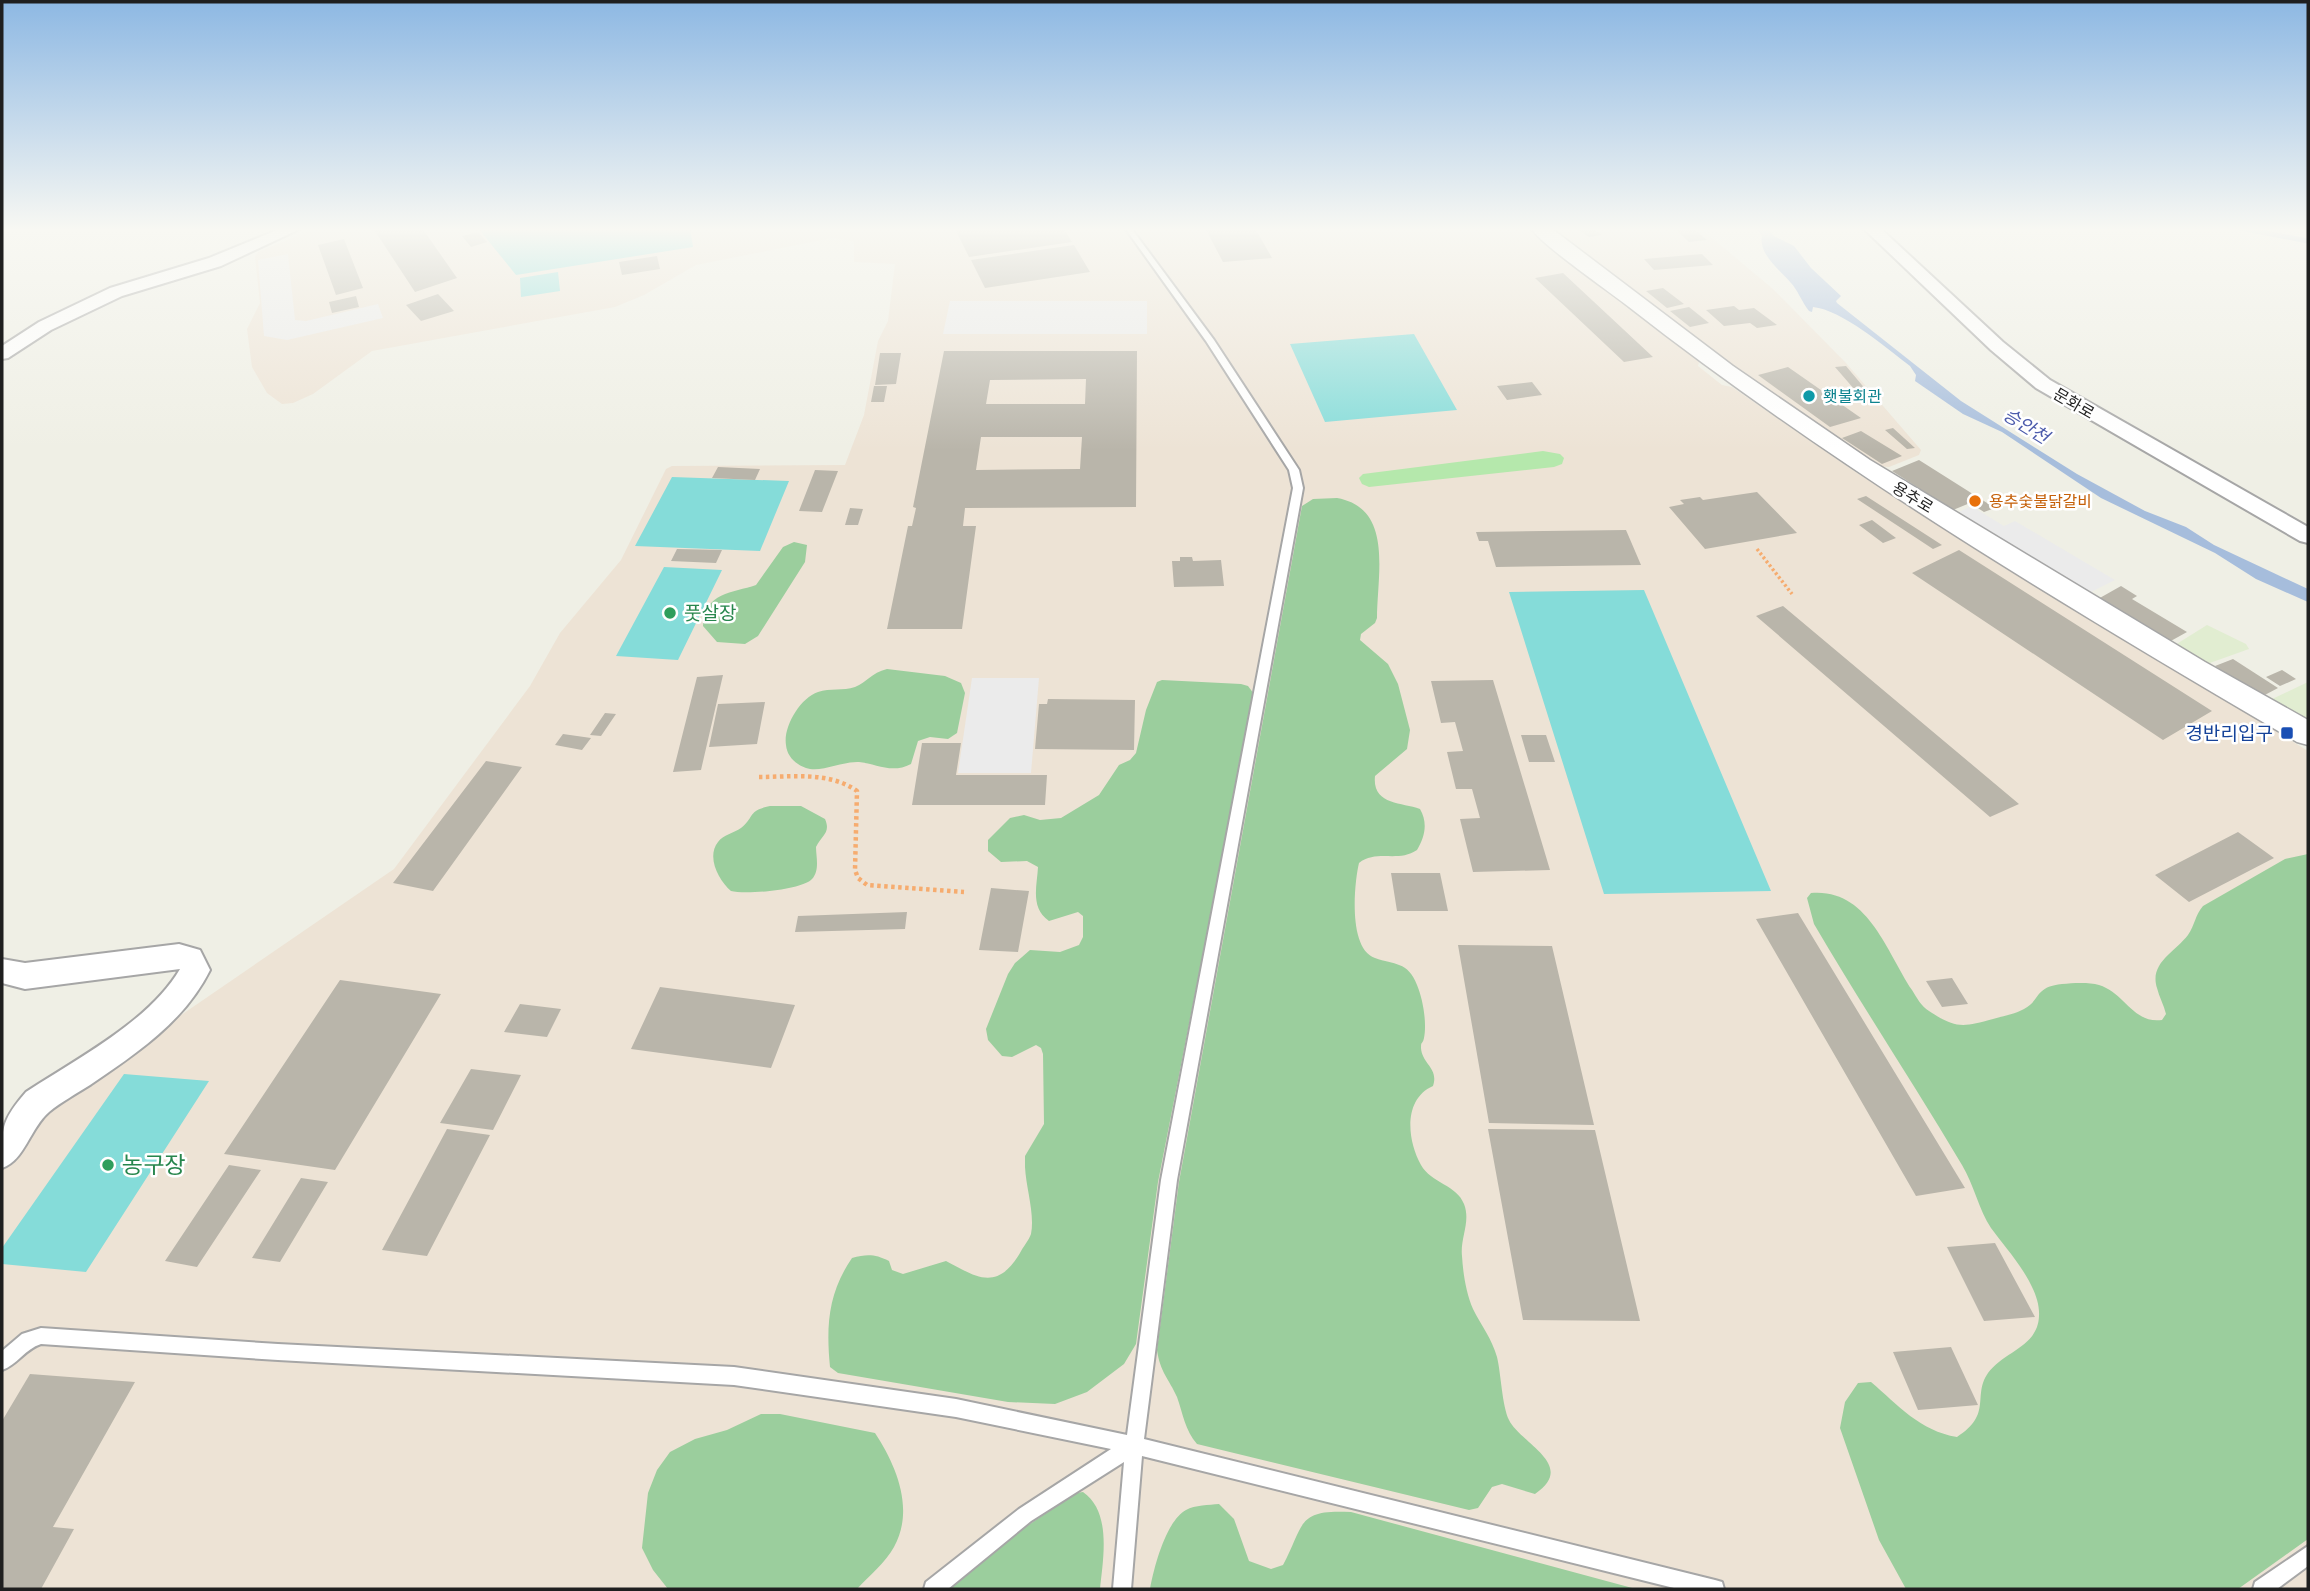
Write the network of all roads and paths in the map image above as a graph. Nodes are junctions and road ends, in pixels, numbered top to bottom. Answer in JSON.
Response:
{"nodes":[{"id":1,"x":95,"y":302,"type":"edge"},
{"id":2,"x":1183,"y":302,"type":"edge"},
{"id":3,"x":1636,"y":302,"type":"edge"},
{"id":4,"x":1950,"y":302,"type":"edge"},
{"id":5,"x":45,"y":326,"type":"junction"},
{"id":6,"x":2,"y":344,"type":"edge"},
{"id":7,"x":2,"y":354,"type":"edge"},
{"id":8,"x":2308,"y":536,"type":"edge"},
{"id":9,"x":1757,"y":549,"type":"dead end"},
{"id":10,"x":1792,"y":594,"type":"dead end"},
{"id":11,"x":2308,"y":734,"type":"edge"},
{"id":12,"x":759,"y":777,"type":"dead end"},
{"id":13,"x":964,"y":892,"type":"dead end"},
{"id":14,"x":2,"y":971,"type":"edge"},
{"id":15,"x":2,"y":1153,"type":"edge"},
{"id":16,"x":2,"y":1362,"type":"edge"},
{"id":17,"x":1134,"y":1445,"type":"junction"},
{"id":18,"x":2308,"y":1555,"type":"edge"},
{"id":19,"x":933,"y":1589,"type":"edge"},
{"id":20,"x":1122,"y":1589,"type":"edge"},
{"id":21,"x":1715,"y":1589,"type":"edge"},
{"id":22,"x":2262,"y":1589,"type":"edge"}],
"edges":[{"from":1,"to":5,"type":"street"},
{"from":2,"to":17,"type":"lane"},
{"from":3,"to":11,"type":"street","name":"용추로"},
{"from":4,"to":8,"type":"street","name":"문화로"},
{"from":5,"to":6,"type":"street"},
{"from":5,"to":7,"type":"street"},
{"from":9,"to":10,"type":"path"},
{"from":12,"to":13,"type":"path"},
{"from":14,"to":15,"type":"street"},
{"from":16,"to":17,"type":"lane"},
{"from":17,"to":19,"type":"lane"},
{"from":17,"to":20,"type":"lane"},
{"from":17,"to":21,"type":"lane"},
{"from":18,"to":22,"type":"lane"}]}
